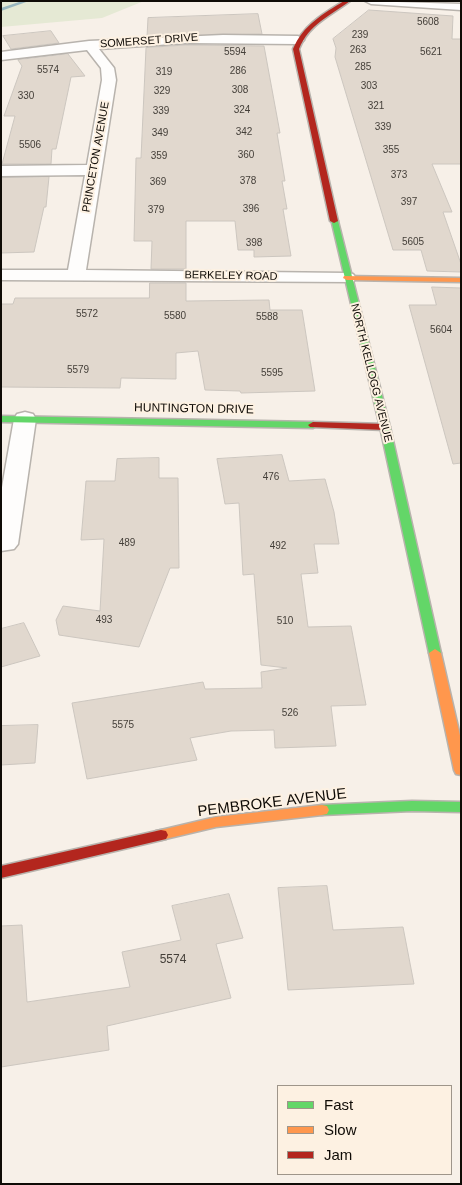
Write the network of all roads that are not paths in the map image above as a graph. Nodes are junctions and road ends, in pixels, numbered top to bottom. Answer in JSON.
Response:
{"nodes":[{"id":1,"x":348,"y":1,"type":"edge"},
{"id":2,"x":371,"y":1,"type":"edge"},
{"id":3,"x":461,"y":7,"type":"edge"},
{"id":4,"x":298,"y":40,"type":"junction"},
{"id":5,"x":89,"y":45,"type":"junction"},
{"id":6,"x":1,"y":56,"type":"edge"},
{"id":7,"x":94,"y":170,"type":"junction"},
{"id":8,"x":1,"y":171,"type":"edge"},
{"id":9,"x":76,"y":274,"type":"junction"},
{"id":10,"x":1,"y":275,"type":"edge"},
{"id":11,"x":347,"y":278,"type":"junction"},
{"id":12,"x":461,"y":280,"type":"edge"},
{"id":13,"x":1,"y":419,"type":"edge"},
{"id":14,"x":25,"y":419,"type":"junction"},
{"id":15,"x":385,"y":427,"type":"junction"},
{"id":16,"x":5,"y":544,"type":"dead end"},
{"id":17,"x":461,"y":770,"type":"edge"},
{"id":18,"x":461,"y":807,"type":"edge"},
{"id":19,"x":1,"y":872,"type":"edge"}],
"edges":[{"from":1,"to":4,"type":"street"},
{"from":2,"to":3,"type":"street"},
{"from":4,"to":5,"type":"street","name":"SOMERSET DRIVE"},
{"from":4,"to":11,"type":"street","name":"NORTH KELLOGG AVENUE"},
{"from":5,"to":6,"type":"street","name":"SOMERSET DRIVE"},
{"from":5,"to":7,"type":"street","name":"PRINCETON AVENUE"},
{"from":7,"to":8,"type":"street"},
{"from":7,"to":9,"type":"street","name":"PRINCETON AVENUE"},
{"from":9,"to":10,"type":"street","name":"BERKELEY ROAD"},
{"from":9,"to":11,"type":"street","name":"BERKELEY ROAD"},
{"from":11,"to":12,"type":"street","name":"BERKELEY ROAD"},
{"from":11,"to":15,"type":"street","name":"NORTH KELLOGG AVENUE"},
{"from":13,"to":14,"type":"street","name":"HUNTINGTON DRIVE"},
{"from":14,"to":15,"type":"street","name":"HUNTINGTON DRIVE"},
{"from":14,"to":16,"type":"street"},
{"from":15,"to":17,"type":"street","name":"NORTH KELLOGG AVENUE"},
{"from":18,"to":19,"type":"street","name":"PEMBROKE AVENUE"}]}
